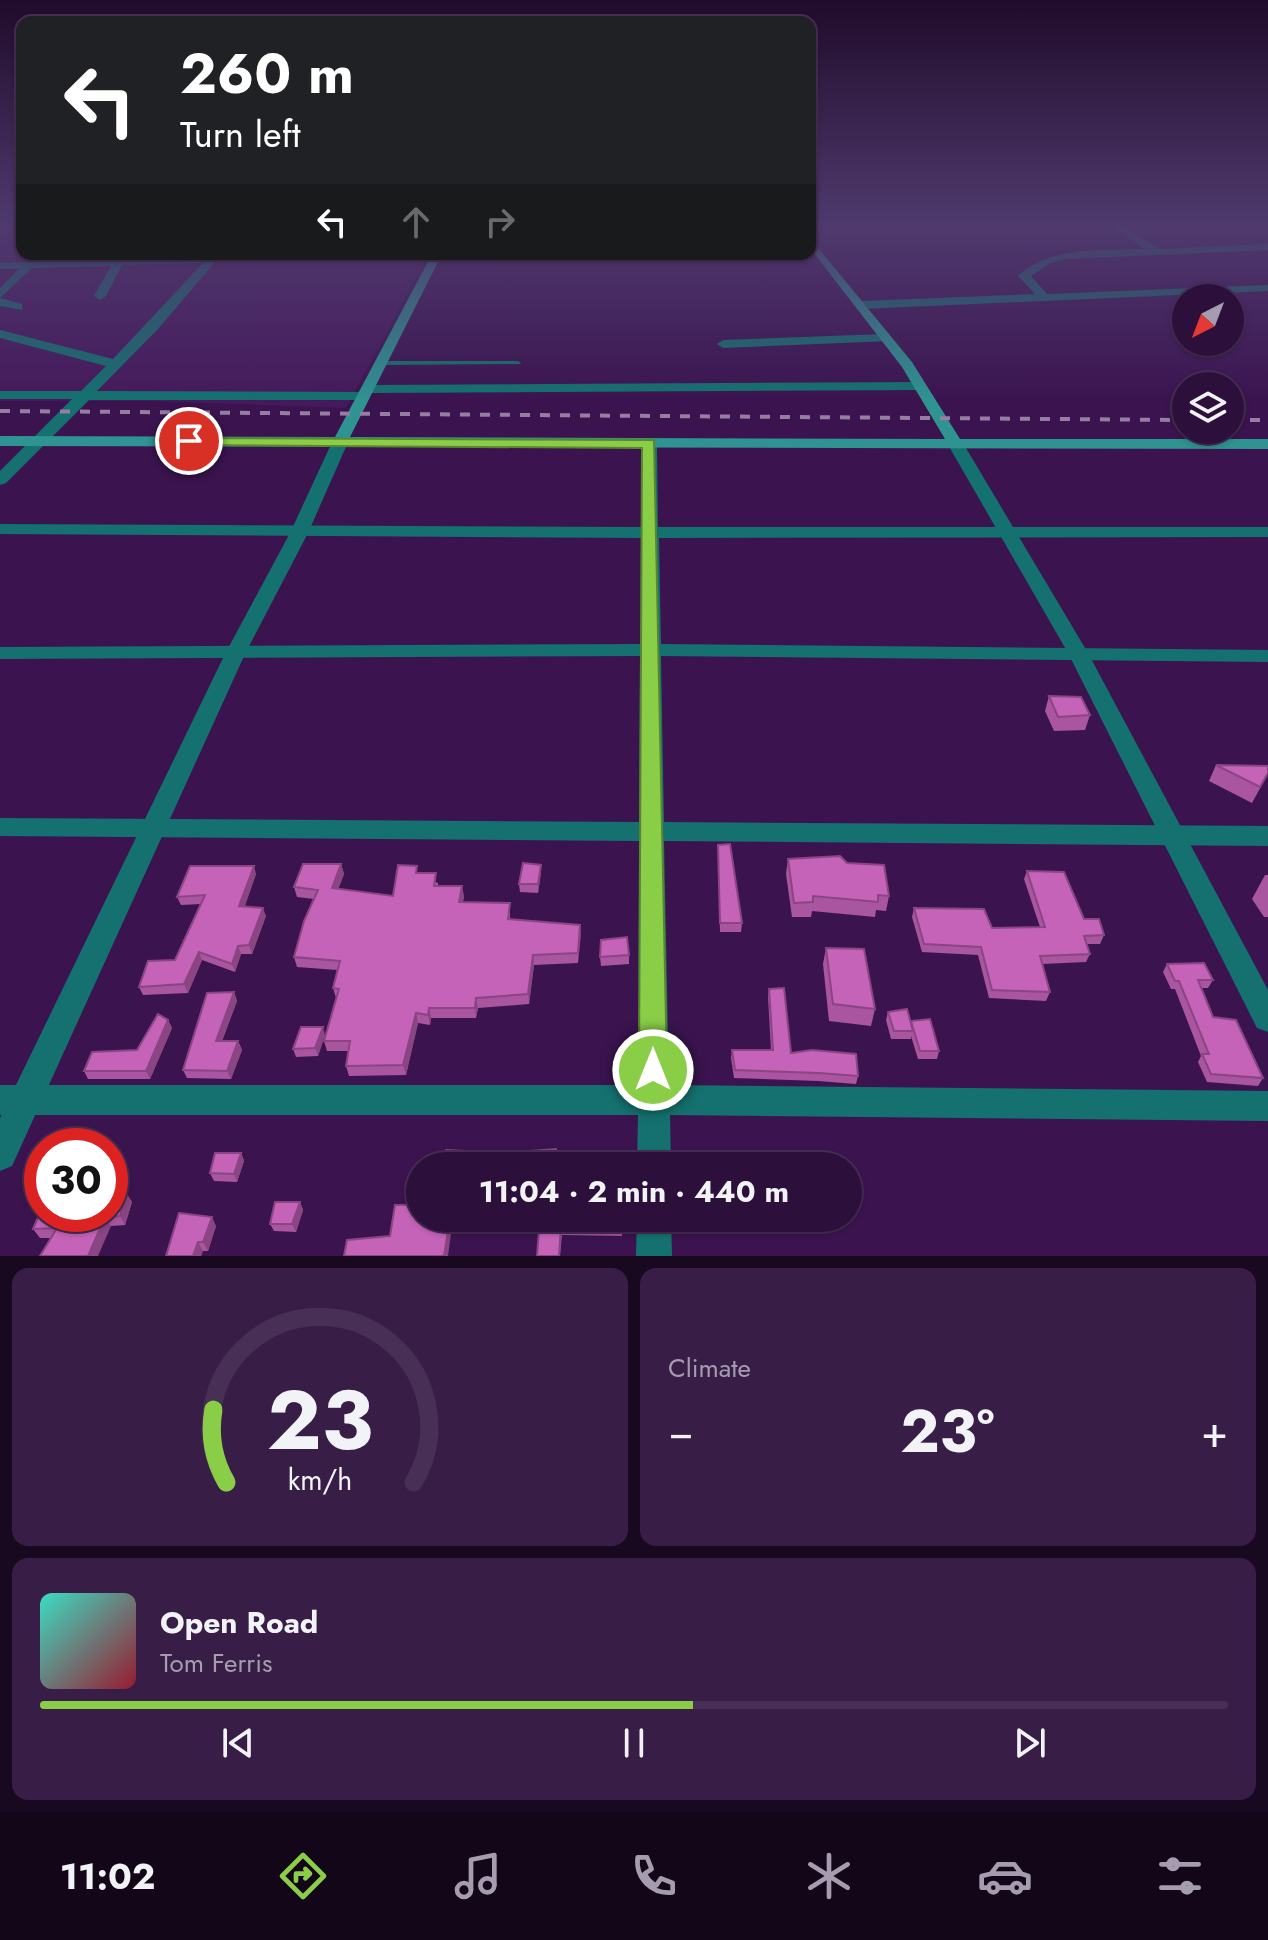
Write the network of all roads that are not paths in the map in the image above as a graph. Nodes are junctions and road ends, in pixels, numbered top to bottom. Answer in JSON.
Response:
{"nodes":[{"id":1,"x":17,"y":284,"type":"edge"},
{"id":2,"x":107,"y":284,"type":"edge"},
{"id":3,"x":190,"y":284,"type":"edge"},
{"id":4,"x":422,"y":284,"type":"edge"},
{"id":5,"x":844,"y":284,"type":"edge"},
{"id":6,"x":1031,"y":284,"type":"edge"},
{"id":7,"x":1268,"y":288,"type":"edge"},
{"id":8,"x":100,"y":296,"type":"dead end"},
{"id":9,"x":1045,"y":298,"type":"junction"},
{"id":10,"x":5,"y":303,"type":"edge"},
{"id":11,"x":862,"y":305,"type":"junction"},
{"id":12,"x":0,"y":334,"type":"edge"},
{"id":13,"x":885,"y":338,"type":"junction"},
{"id":14,"x":21,"y":340,"type":"junction"},
{"id":15,"x":723,"y":344,"type":"dead end"},
{"id":16,"x":0,"y":349,"type":"edge"},
{"id":17,"x":381,"y":363,"type":"junction"},
{"id":18,"x":518,"y":363,"type":"dead end"},
{"id":19,"x":115,"y":364,"type":"junction"},
{"id":20,"x":918,"y":386,"type":"junction"},
{"id":21,"x":366,"y":393,"type":"junction"},
{"id":22,"x":0,"y":395,"type":"edge"},
{"id":23,"x":82,"y":396,"type":"junction"},
{"id":24,"x":341,"y":440,"type":"junction"},
{"id":25,"x":0,"y":441,"type":"edge"},
{"id":26,"x":36,"y":441,"type":"junction"},
{"id":27,"x":649,"y":443,"type":"junction"},
{"id":28,"x":955,"y":443,"type":"junction"},
{"id":29,"x":1268,"y":444,"type":"edge"},
{"id":30,"x":0,"y":480,"type":"edge"},
{"id":31,"x":0,"y":529,"type":"edge"},
{"id":32,"x":1006,"y":531,"type":"junction"},
{"id":33,"x":1268,"y":532,"type":"edge"},
{"id":34,"x":299,"y":533,"type":"junction"},
{"id":35,"x":649,"y":533,"type":"junction"},
{"id":36,"x":649,"y":650,"type":"junction"},
{"id":37,"x":0,"y":653,"type":"edge"},
{"id":38,"x":1078,"y":653,"type":"junction"},
{"id":39,"x":235,"y":654,"type":"junction"},
{"id":40,"x":1268,"y":656,"type":"edge"},
{"id":41,"x":0,"y":827,"type":"edge"},
{"id":42,"x":153,"y":827,"type":"junction"},
{"id":43,"x":650,"y":833,"type":"junction"},
{"id":44,"x":1172,"y":836,"type":"junction"},
{"id":45,"x":1268,"y":836,"type":"edge"},
{"id":46,"x":1268,"y":1019,"type":"edge"},
{"id":47,"x":13,"y":1100,"type":"edge"},
{"id":48,"x":654,"y":1100,"type":"junction"},
{"id":49,"x":1268,"y":1106,"type":"edge"},
{"id":50,"x":654,"y":1152,"type":"edge"},
{"id":51,"x":0,"y":1154,"type":"edge"},
{"id":52,"x":654,"y":1232,"type":"edge"},
{"id":53,"x":654,"y":1256,"type":"edge"}],
"edges":[{"from":1,"to":10,"type":"street"},
{"from":2,"to":8,"type":"street"},
{"from":3,"to":19,"type":"street"},
{"from":4,"to":17,"type":"main road"},
{"from":5,"to":11,"type":"main road"},
{"from":6,"to":9,"type":"street"},
{"from":7,"to":9,"type":"street"},
{"from":9,"to":11,"type":"street"},
{"from":11,"to":13,"type":"main road"},
{"from":12,"to":14,"type":"street"},
{"from":13,"to":15,"type":"street"},
{"from":13,"to":20,"type":"main road"},
{"from":14,"to":16,"type":"street"},
{"from":14,"to":19,"type":"street"},
{"from":17,"to":18,"type":"lane"},
{"from":17,"to":21,"type":"main road"},
{"from":19,"to":23,"type":"street"},
{"from":20,"to":21,"type":"street"},
{"from":20,"to":28,"type":"main road"},
{"from":21,"to":23,"type":"street"},
{"from":21,"to":24,"type":"main road"},
{"from":22,"to":23,"type":"street"},
{"from":23,"to":26,"type":"street"},
{"from":24,"to":26,"type":"main road"},
{"from":24,"to":27,"type":"main road"},
{"from":24,"to":34,"type":"street"},
{"from":25,"to":26,"type":"main road"},
{"from":26,"to":30,"type":"street"},
{"from":27,"to":28,"type":"main road"},
{"from":27,"to":35,"type":"street"},
{"from":28,"to":29,"type":"main road"},
{"from":28,"to":32,"type":"street"},
{"from":31,"to":34,"type":"street"},
{"from":32,"to":33,"type":"street"},
{"from":32,"to":35,"type":"street"},
{"from":32,"to":38,"type":"street"},
{"from":34,"to":35,"type":"street"},
{"from":34,"to":39,"type":"street"},
{"from":35,"to":36,"type":"street"},
{"from":36,"to":38,"type":"street"},
{"from":36,"to":39,"type":"street"},
{"from":36,"to":43,"type":"street"},
{"from":37,"to":39,"type":"street"},
{"from":38,"to":40,"type":"street"},
{"from":38,"to":44,"type":"street"},
{"from":39,"to":42,"type":"street"},
{"from":41,"to":42,"type":"street"},
{"from":42,"to":43,"type":"street"},
{"from":42,"to":47,"type":"street"},
{"from":43,"to":44,"type":"street"},
{"from":43,"to":48,"type":"street"},
{"from":44,"to":45,"type":"street"},
{"from":44,"to":46,"type":"street"},
{"from":47,"to":48,"type":"street"},
{"from":47,"to":51,"type":"street"},
{"from":48,"to":49,"type":"street"},
{"from":48,"to":50,"type":"street"},
{"from":52,"to":53,"type":"street"}]}
